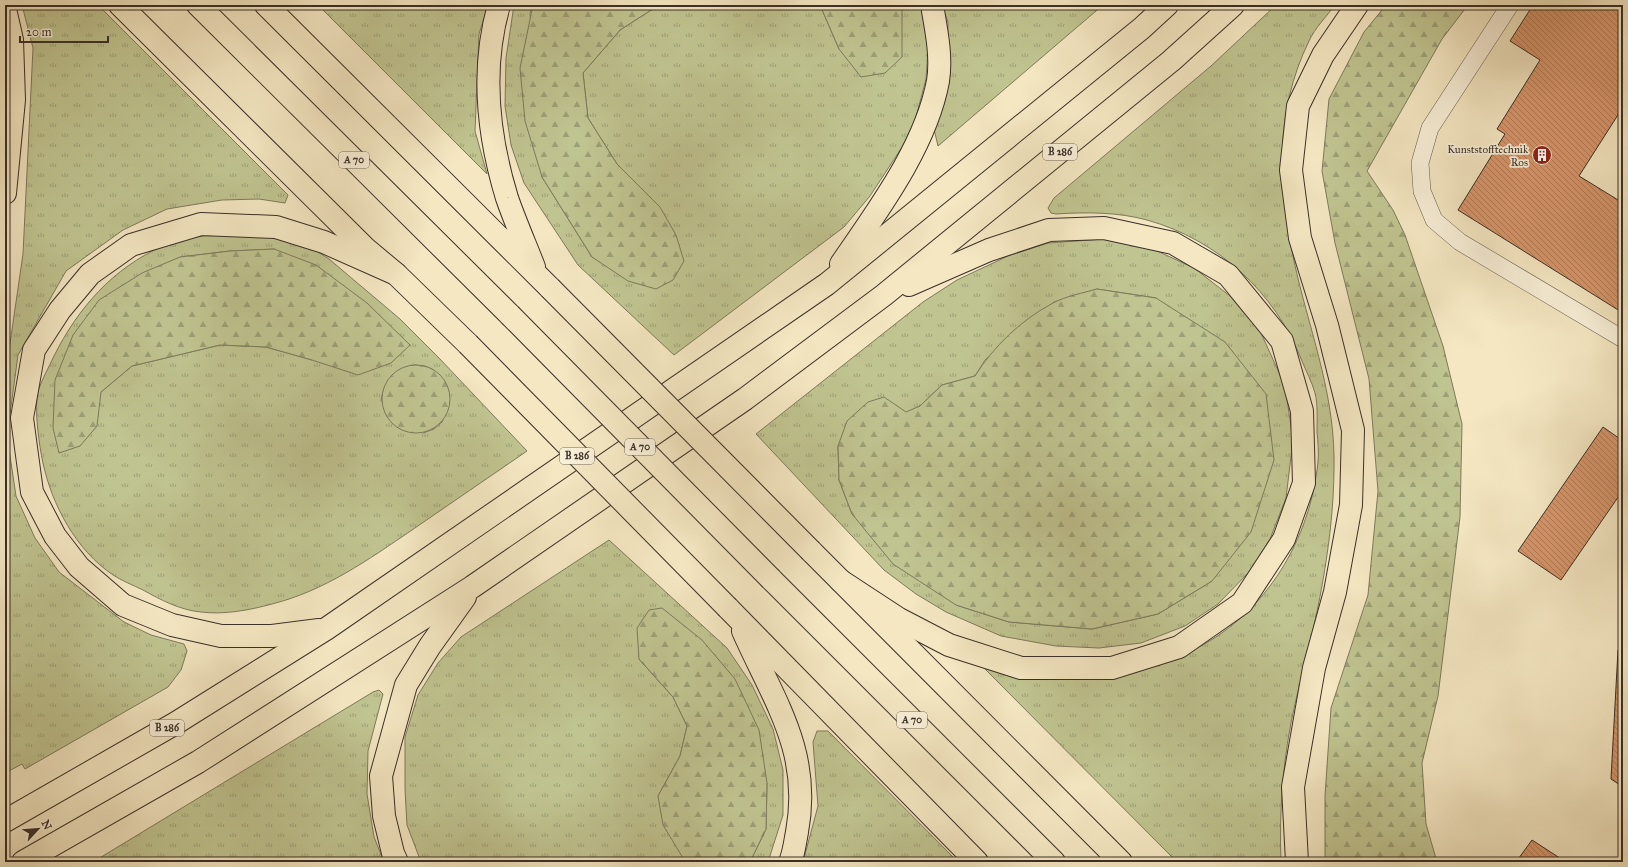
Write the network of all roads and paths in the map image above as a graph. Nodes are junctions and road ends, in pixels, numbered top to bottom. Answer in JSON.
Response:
{"nodes":[{"id":1,"x":120,"y":5,"type":"edge"},
{"id":2,"x":198,"y":5,"type":"edge"},
{"id":3,"x":266,"y":5,"type":"edge"},
{"id":4,"x":499,"y":5,"type":"edge"},
{"id":5,"x":932,"y":5,"type":"edge"},
{"id":6,"x":1167,"y":5,"type":"edge"},
{"id":7,"x":1233,"y":5,"type":"edge"},
{"id":8,"x":1357,"y":5,"type":"edge"},
{"id":9,"x":1510,"y":5,"type":"edge"},
{"id":10,"x":5,"y":9,"type":"edge"},
{"id":11,"x":5,"y":193,"type":"edge"},
{"id":12,"x":396,"y":274,"type":"junction"},
{"id":13,"x":544,"y":282,"type":"junction"},
{"id":14,"x":827,"y":284,"type":"junction"},
{"id":15,"x":884,"y":295,"type":"junction"},
{"id":16,"x":1623,"y":338,"type":"edge"},
{"id":17,"x":840,"y":581,"type":"junction"},
{"id":18,"x":472,"y":587,"type":"junction"},
{"id":19,"x":733,"y":614,"type":"junction"},
{"id":20,"x":326,"y":629,"type":"junction"},
{"id":21,"x":5,"y":821,"type":"edge"},
{"id":22,"x":23,"y":862,"type":"edge"},
{"id":23,"x":397,"y":862,"type":"edge"},
{"id":24,"x":790,"y":862,"type":"edge"},
{"id":25,"x":977,"y":862,"type":"edge"},
{"id":26,"x":1054,"y":862,"type":"edge"},
{"id":27,"x":1121,"y":862,"type":"edge"},
{"id":28,"x":1297,"y":862,"type":"edge"}],
"edges":[{"from":1,"to":12,"type":"highway"},
{"from":2,"to":26,"type":"highway","number":"A 70","bridge":true},
{"from":3,"to":13,"type":"highway"},
{"from":4,"to":13,"type":"highway"},
{"from":5,"to":14,"type":"highway"},
{"from":6,"to":14,"type":"highway","number":"B 286"},
{"from":7,"to":15,"type":"highway","number":"B 286"},
{"from":8,"to":28,"type":"highway"},
{"from":9,"to":16,"type":"lane"},
{"from":10,"to":11,"type":"highway"},
{"from":12,"to":19,"type":"highway","bridge":true},
{"from":12,"to":20,"type":"highway"},
{"from":13,"to":17,"type":"highway","bridge":true},
{"from":14,"to":20,"type":"highway","number":"B 286"},
{"from":15,"to":17,"type":"highway"},
{"from":15,"to":18,"type":"highway","number":"B 286"},
{"from":17,"to":27,"type":"highway"},
{"from":18,"to":22,"type":"highway","number":"B 286"},
{"from":18,"to":23,"type":"highway"},
{"from":19,"to":24,"type":"highway"},
{"from":19,"to":25,"type":"highway"},
{"from":20,"to":21,"type":"highway","number":"B 286"}]}
